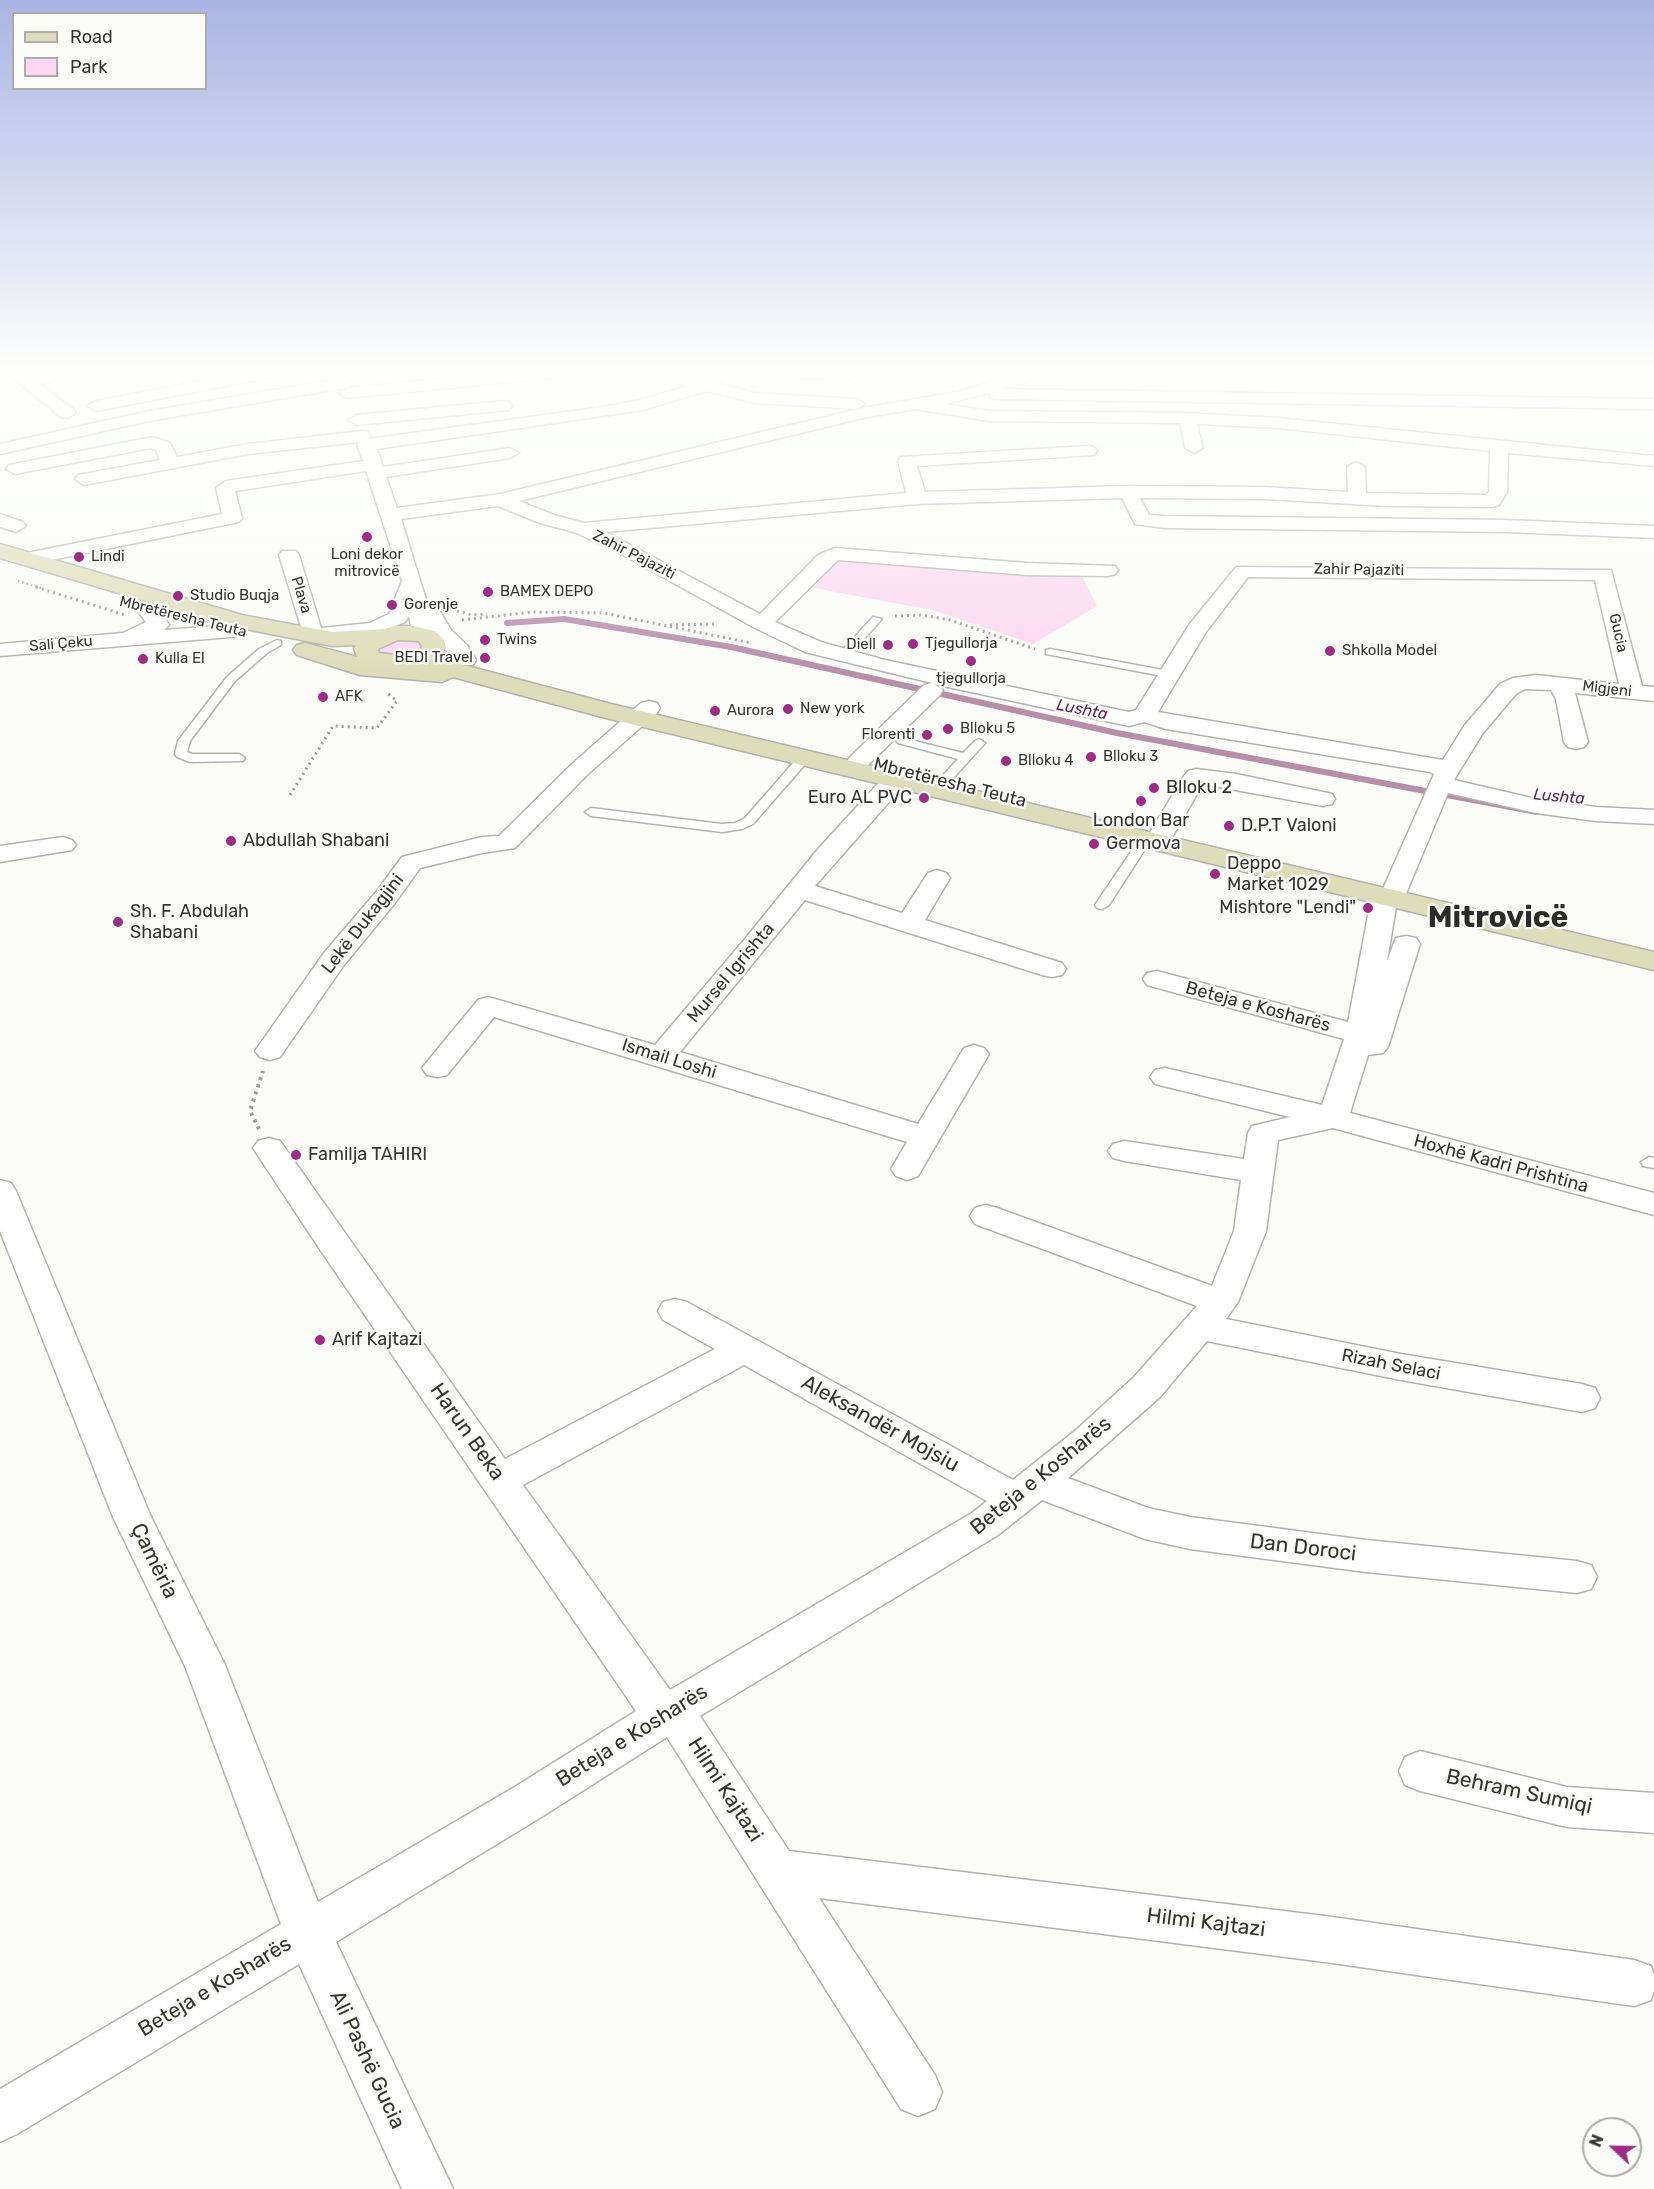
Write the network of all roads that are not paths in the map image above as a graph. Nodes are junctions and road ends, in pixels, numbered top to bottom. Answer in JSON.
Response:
{"nodes":[{"id":1,"x":132,"y":470,"type":"edge"},
{"id":2,"x":364,"y":470,"type":"edge"},
{"id":3,"x":374,"y":470,"type":"edge"},
{"id":4,"x":625,"y":470,"type":"edge"},
{"id":5,"x":909,"y":470,"type":"edge"},
{"id":6,"x":1356,"y":470,"type":"edge"},
{"id":7,"x":1498,"y":470,"type":"edge"},
{"id":8,"x":84,"y":479,"type":"dead end"},
{"id":9,"x":1128,"y":492,"type":"junction"},
{"id":10,"x":917,"y":498,"type":"junction"},
{"id":11,"x":1353,"y":498,"type":"junction"},
{"id":12,"x":500,"y":500,"type":"junction"},
{"id":13,"x":388,"y":515,"type":"junction"},
{"id":14,"x":581,"y":528,"type":"junction"},
{"id":15,"x":1600,"y":530,"type":"junction"},
{"id":16,"x":1654,"y":532,"type":"edge"},
{"id":17,"x":0,"y":551,"type":"edge"},
{"id":18,"x":289,"y":555,"type":"dead end"},
{"id":19,"x":27,"y":559,"type":"junction"},
{"id":20,"x":1108,"y":570,"type":"dead end"},
{"id":21,"x":5,"y":572,"type":"edge"},
{"id":22,"x":1604,"y":574,"type":"junction"},
{"id":23,"x":412,"y":581,"type":"junction"},
{"id":24,"x":152,"y":618,"type":"junction"},
{"id":25,"x":877,"y":619,"type":"road end"},
{"id":26,"x":762,"y":624,"type":"junction"},
{"id":27,"x":231,"y":631,"type":"junction"},
{"id":28,"x":313,"y":635,"type":"junction"},
{"id":29,"x":389,"y":635,"type":"junction"},
{"id":30,"x":433,"y":637,"type":"junction"},
{"id":31,"x":121,"y":638,"type":"junction"},
{"id":32,"x":277,"y":643,"type":"junction"},
{"id":33,"x":0,"y":650,"type":"edge"},
{"id":34,"x":1050,"y":652,"type":"road end"},
{"id":35,"x":844,"y":655,"type":"junction"},
{"id":36,"x":369,"y":657,"type":"junction"},
{"id":37,"x":469,"y":668,"type":"junction"},
{"id":38,"x":1168,"y":674,"type":"junction"},
{"id":39,"x":1559,"y":684,"type":"junction"},
{"id":40,"x":932,"y":690,"type":"dead end"},
{"id":41,"x":1632,"y":692,"type":"junction"},
{"id":42,"x":1654,"y":694,"type":"edge"},
{"id":43,"x":644,"y":713,"type":"junction"},
{"id":44,"x":1145,"y":715,"type":"junction"},
{"id":45,"x":902,"y":741,"type":"dead end"},
{"id":46,"x":1576,"y":742,"type":"dead end"},
{"id":47,"x":979,"y":743,"type":"dead end"},
{"id":48,"x":966,"y":757,"type":"junction"},
{"id":49,"x":239,"y":758,"type":"dead end"},
{"id":50,"x":804,"y":758,"type":"junction"},
{"id":51,"x":859,"y":761,"type":"junction"},
{"id":52,"x":895,"y":780,"type":"junction"},
{"id":53,"x":943,"y":782,"type":"junction"},
{"id":54,"x":1439,"y":787,"type":"junction"},
{"id":55,"x":1323,"y":799,"type":"dead end"},
{"id":56,"x":1472,"y":810,"type":"dead end"},
{"id":57,"x":591,"y":812,"type":"dead end"},
{"id":58,"x":1654,"y":817,"type":"edge"},
{"id":59,"x":1654,"y":829,"type":"edge"},
{"id":60,"x":1154,"y":837,"type":"junction"},
{"id":61,"x":63,"y":845,"type":"dead end"},
{"id":62,"x":0,"y":854,"type":"edge"},
{"id":63,"x":937,"y":878,"type":"dead end"},
{"id":64,"x":801,"y":890,"type":"junction"},
{"id":65,"x":1393,"y":893,"type":"junction"},
{"id":66,"x":1102,"y":905,"type":"dead end"},
{"id":67,"x":909,"y":924,"type":"junction"},
{"id":68,"x":1406,"y":944,"type":"dead end"},
{"id":69,"x":1654,"y":950,"type":"edge"},
{"id":70,"x":1654,"y":961,"type":"edge"},
{"id":71,"x":1052,"y":969,"type":"dead end"},
{"id":72,"x":1157,"y":979,"type":"dead end"},
{"id":73,"x":1360,"y":1034,"type":"junction"},
{"id":74,"x":270,"y":1051,"type":"road end"},
{"id":75,"x":974,"y":1054,"type":"dead end"},
{"id":76,"x":661,"y":1056,"type":"junction"},
{"id":77,"x":437,"y":1068,"type":"dead end"},
{"id":78,"x":1165,"y":1077,"type":"dead end"},
{"id":79,"x":1341,"y":1121,"type":"junction"},
{"id":80,"x":925,"y":1137,"type":"junction"},
{"id":81,"x":269,"y":1148,"type":"road end"},
{"id":82,"x":1124,"y":1151,"type":"dead end"},
{"id":83,"x":907,"y":1169,"type":"dead end"},
{"id":84,"x":1257,"y":1172,"type":"junction"},
{"id":85,"x":0,"y":1191,"type":"edge"},
{"id":86,"x":1654,"y":1204,"type":"edge"},
{"id":87,"x":986,"y":1216,"type":"dead end"},
{"id":88,"x":675,"y":1311,"type":"dead end"},
{"id":89,"x":1211,"y":1314,"type":"junction"},
{"id":90,"x":745,"y":1349,"type":"junction"},
{"id":91,"x":1582,"y":1398,"type":"dead end"},
{"id":92,"x":501,"y":1479,"type":"junction"},
{"id":93,"x":1026,"y":1491,"type":"junction"},
{"id":94,"x":1577,"y":1577,"type":"dead end"},
{"id":95,"x":669,"y":1713,"type":"junction"},
{"id":96,"x":1420,"y":1771,"type":"dead end"},
{"id":97,"x":1654,"y":1814,"type":"edge"},
{"id":98,"x":778,"y":1871,"type":"junction"},
{"id":99,"x":307,"y":1931,"type":"junction"},
{"id":100,"x":1634,"y":1983,"type":"dead end"},
{"id":101,"x":918,"y":2092,"type":"dead end"},
{"id":102,"x":0,"y":2117,"type":"edge"},
{"id":103,"x":428,"y":2189,"type":"edge"}],
"edges":[{"from":1,"to":8,"type":"street"},
{"from":2,"to":19,"type":"street"},
{"from":3,"to":13,"type":"street"},
{"from":4,"to":12,"type":"street"},
{"from":5,"to":10,"type":"street"},
{"from":6,"to":11,"type":"street"},
{"from":7,"to":11,"type":"street"},
{"from":9,"to":10,"type":"street"},
{"from":9,"to":11,"type":"street"},
{"from":9,"to":15,"type":"street"},
{"from":10,"to":14,"type":"street"},
{"from":12,"to":13,"type":"street"},
{"from":12,"to":14,"type":"street","name":"Zahir Pajaziti"},
{"from":13,"to":23,"type":"street"},
{"from":14,"to":26,"type":"street","name":"Zahir Pajaziti"},
{"from":15,"to":16,"type":"street"},
{"from":15,"to":22,"type":"street","name":"Gucia"},
{"from":17,"to":19,"type":"main road","name":"Mbretëresha Teuta"},
{"from":18,"to":28,"type":"street","name":"Plava"},
{"from":19,"to":28,"type":"main road","name":"Mbretëresha Teuta"},
{"from":20,"to":26,"type":"street"},
{"from":21,"to":24,"type":"main road","name":"Mbretëresha Teuta"},
{"from":22,"to":38,"type":"street","name":"Zahir Pajaziti"},
{"from":22,"to":41,"type":"street","name":"Gucia"},
{"from":23,"to":28,"type":"street","name":"Mbretëresha Teuta"},
{"from":23,"to":29,"type":"street"},
{"from":23,"to":30,"type":"street"},
{"from":24,"to":27,"type":"main road","name":"Mbretëresha Teuta"},
{"from":24,"to":31,"type":"street","name":"Sali Çeku"},
{"from":25,"to":35,"type":"lane"},
{"from":26,"to":35,"type":"street","name":"Zahir Pajaziti"},
{"from":27,"to":31,"type":"street","name":"Sali Çeku"},
{"from":27,"to":32,"type":"main road"},
{"from":27,"to":36,"type":"main road","name":"Mbretëresha Teuta"},
{"from":28,"to":29,"type":"main road","name":"Mbretëresha Teuta"},
{"from":29,"to":30,"type":"main road","name":"Mbretëresha Teuta"},
{"from":29,"to":36,"type":"main road"},
{"from":30,"to":36,"type":"main road","name":"Mbretëresha Teuta"},
{"from":30,"to":37,"type":"main road","name":"Mbretëresha Teuta"},
{"from":30,"to":37,"type":"street"},
{"from":31,"to":33,"type":"street","name":"Sali Çeku"},
{"from":32,"to":37,"type":"main road"},
{"from":32,"to":49,"type":"lane","name":"Mbretëresha Teuta"},
{"from":34,"to":38,"type":"lane"},
{"from":35,"to":44,"type":"street","name":"Zahir Pajaziti"},
{"from":37,"to":43,"type":"main road","name":"Mbretëresha Teuta"},
{"from":38,"to":44,"type":"street","name":"Zahir Pajaziti"},
{"from":39,"to":41,"type":"street","name":"Migjeni"},
{"from":39,"to":46,"type":"street","name":"Migjeni"},
{"from":39,"to":54,"type":"street","name":"Migjeni"},
{"from":40,"to":51,"type":"street"},
{"from":41,"to":42,"type":"street","name":"Migjeni"},
{"from":43,"to":50,"type":"main road","name":"Mbretëresha Teuta"},
{"from":43,"to":51,"type":"main road","name":"Mbretëresha Teuta"},
{"from":43,"to":74,"type":"street","name":"Lekë Dukagjini"},
{"from":44,"to":54,"type":"street"},
{"from":45,"to":48,"type":"lane"},
{"from":47,"to":48,"type":"lane"},
{"from":48,"to":53,"type":"lane"},
{"from":50,"to":52,"type":"main road","name":"Mbretëresha Teuta"},
{"from":50,"to":57,"type":"lane"},
{"from":51,"to":53,"type":"main road","name":"Mbretëresha Teuta"},
{"from":52,"to":60,"type":"main road","name":"Mbretëresha Teuta"},
{"from":52,"to":64,"type":"street","name":"Mursel Igrishta"},
{"from":53,"to":60,"type":"main road","name":"Mbretëresha Teuta"},
{"from":54,"to":58,"type":"street"},
{"from":54,"to":65,"type":"street"},
{"from":55,"to":60,"type":"street"},
{"from":56,"to":59,"type":"street"},
{"from":60,"to":65,"type":"main road","name":"Mbretëresha Teuta"},
{"from":60,"to":66,"type":"lane"},
{"from":61,"to":62,"type":"street"},
{"from":63,"to":67,"type":"street"},
{"from":64,"to":67,"type":"street"},
{"from":64,"to":76,"type":"street","name":"Mursel Igrishta"},
{"from":65,"to":69,"type":"main road","name":"Mbretëresha Teuta"},
{"from":65,"to":70,"type":"main road","name":"Mbretëresha Teuta"},
{"from":65,"to":73,"type":"street"},
{"from":67,"to":71,"type":"street"},
{"from":68,"to":79,"type":"street"},
{"from":72,"to":73,"type":"street","name":"Beteja e Kosharës"},
{"from":73,"to":79,"type":"street"},
{"from":75,"to":80,"type":"street"},
{"from":76,"to":77,"type":"street","name":"Ismail Loshi"},
{"from":76,"to":80,"type":"street","name":"Ismail Loshi"},
{"from":78,"to":79,"type":"street"},
{"from":79,"to":84,"type":"street","name":"Beteja e Kosharës"},
{"from":79,"to":86,"type":"street","name":"Hoxhë Kadri Prishtina"},
{"from":80,"to":83,"type":"street"},
{"from":81,"to":92,"type":"street","name":"Harun Beka"},
{"from":82,"to":84,"type":"street"},
{"from":84,"to":89,"type":"street","name":"Beteja e Kosharës"},
{"from":85,"to":99,"type":"street","name":"Çamëria"},
{"from":87,"to":89,"type":"street"},
{"from":88,"to":90,"type":"street","name":"Aleksandër Mojsiu"},
{"from":89,"to":91,"type":"street","name":"Rizah Selaci"},
{"from":89,"to":93,"type":"street","name":"Beteja e Kosharës"},
{"from":90,"to":92,"type":"street"},
{"from":90,"to":93,"type":"street","name":"Aleksandër Mojsiu"},
{"from":92,"to":95,"type":"street","name":"Harun Beka"},
{"from":93,"to":94,"type":"street","name":"Dan Doroci"},
{"from":93,"to":95,"type":"street","name":"Beteja e Kosharës"},
{"from":95,"to":98,"type":"street","name":"Hilmi Kajtazi"},
{"from":95,"to":99,"type":"street","name":"Beteja e Kosharës"},
{"from":96,"to":97,"type":"street","name":"Behram Sumiqi"},
{"from":98,"to":100,"type":"street","name":"Hilmi Kajtazi"},
{"from":98,"to":101,"type":"street","name":"Hilmi Kajtazi"},
{"from":99,"to":102,"type":"street","name":"Beteja e Kosharës"},
{"from":99,"to":103,"type":"street","name":"Ali Pashë Gucia"}]}
